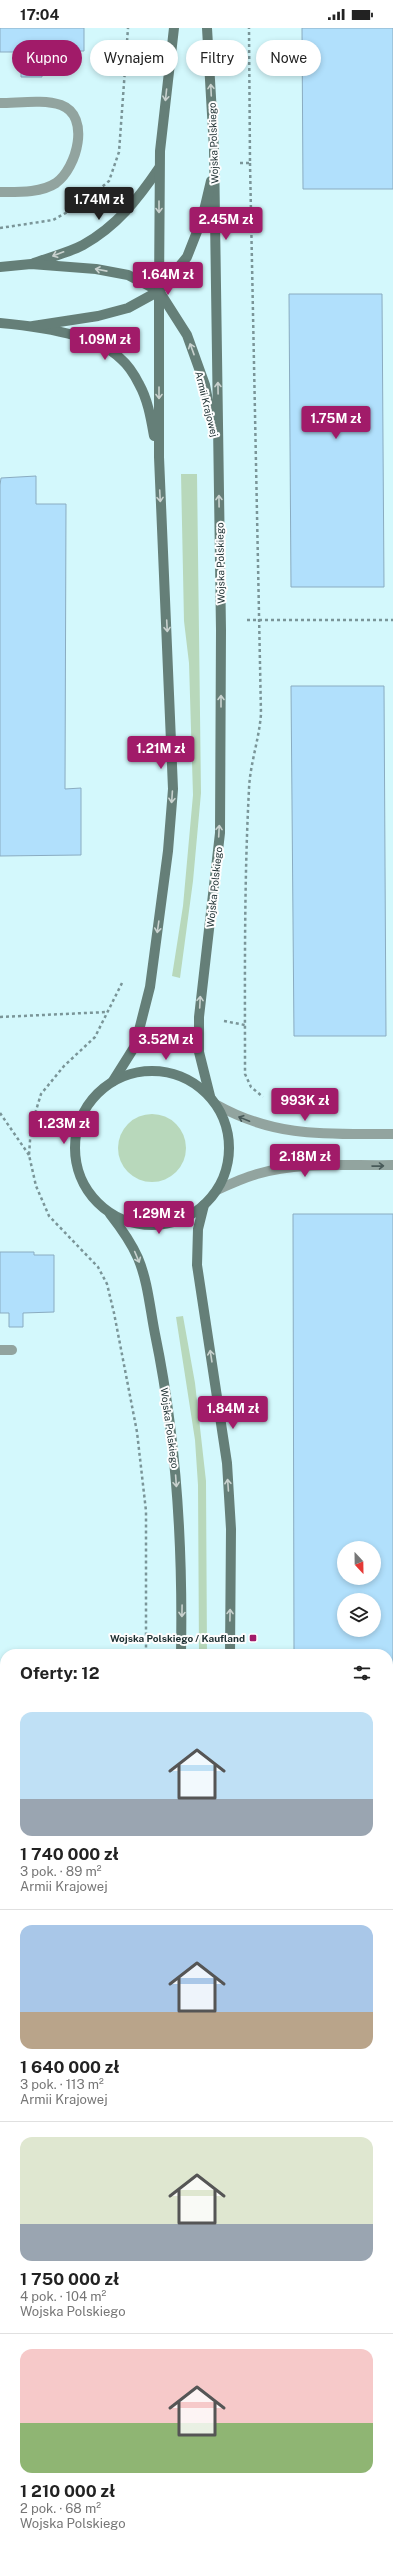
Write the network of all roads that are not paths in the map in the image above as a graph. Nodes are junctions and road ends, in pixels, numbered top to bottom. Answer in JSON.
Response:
{"nodes":[{"id":1,"x":174,"y":28,"type":"edge"},
{"id":2,"x":207,"y":28,"type":"edge"},
{"id":3,"x":0,"y":103,"type":"edge"},
{"id":4,"x":214,"y":166,"type":"junction"},
{"id":5,"x":159,"y":168,"type":"junction"},
{"id":6,"x":0,"y":192,"type":"edge"},
{"id":7,"x":31,"y":264,"type":"junction"},
{"id":8,"x":0,"y":267,"type":"edge"},
{"id":9,"x":159,"y":291,"type":"junction"},
{"id":10,"x":0,"y":323,"type":"edge"},
{"id":11,"x":33,"y":326,"type":"junction"},
{"id":12,"x":219,"y":455,"type":"junction"},
{"id":13,"x":159,"y":457,"type":"junction"},
{"id":14,"x":114,"y":1081,"type":"junction"},
{"id":15,"x":210,"y":1096,"type":"junction"},
{"id":16,"x":217,"y":1105,"type":"junction"},
{"id":17,"x":393,"y":1134,"type":"edge"},
{"id":18,"x":393,"y":1165,"type":"edge"},
{"id":19,"x":217,"y":1190,"type":"junction"},
{"id":20,"x":204,"y":1205,"type":"junction"},
{"id":21,"x":109,"y":1213,"type":"junction"},
{"id":22,"x":0,"y":1350,"type":"edge"},
{"id":23,"x":12,"y":1350,"type":"dead end"},
{"id":24,"x":182,"y":1649,"type":"edge"},
{"id":25,"x":230,"y":1649,"type":"edge"}],
"edges":[{"from":1,"to":5,"type":"street","one_way":true},
{"from":4,"to":2,"type":"street","name":"Wojska Polskiego","one_way":true},
{"from":3,"to":6,"type":"street"},
{"from":4,"to":9,"type":"street"},
{"from":12,"to":4,"type":"street","name":"Wojska Polskiego","one_way":true},
{"from":5,"to":7,"type":"street","one_way":true},
{"from":5,"to":9,"type":"street","one_way":true},
{"from":7,"to":8,"type":"street"},
{"from":9,"to":7,"type":"street","one_way":true},
{"from":9,"to":11,"type":"street"},
{"from":12,"to":9,"type":"street","name":"Armii Krajowej","one_way":true},
{"from":9,"to":13,"type":"street","one_way":true},
{"from":10,"to":11,"type":"street"},
{"from":11,"to":13,"type":"street"},
{"from":15,"to":12,"type":"street","name":"Wojska Polskiego","one_way":true},
{"from":13,"to":14,"type":"street","one_way":true},
{"from":14,"to":15,"type":"street"},
{"from":14,"to":21,"type":"street","name":"Wojska Polskiego"},
{"from":15,"to":16,"type":"street"},
{"from":17,"to":16,"type":"street","one_way":true},
{"from":16,"to":19,"type":"street"},
{"from":19,"to":18,"type":"street","one_way":true},
{"from":19,"to":20,"type":"street"},
{"from":20,"to":21,"type":"street"},
{"from":25,"to":20,"type":"street","one_way":true},
{"from":21,"to":24,"type":"street","name":"Wojska Polskiego","one_way":true},
{"from":22,"to":23,"type":"street"}]}
